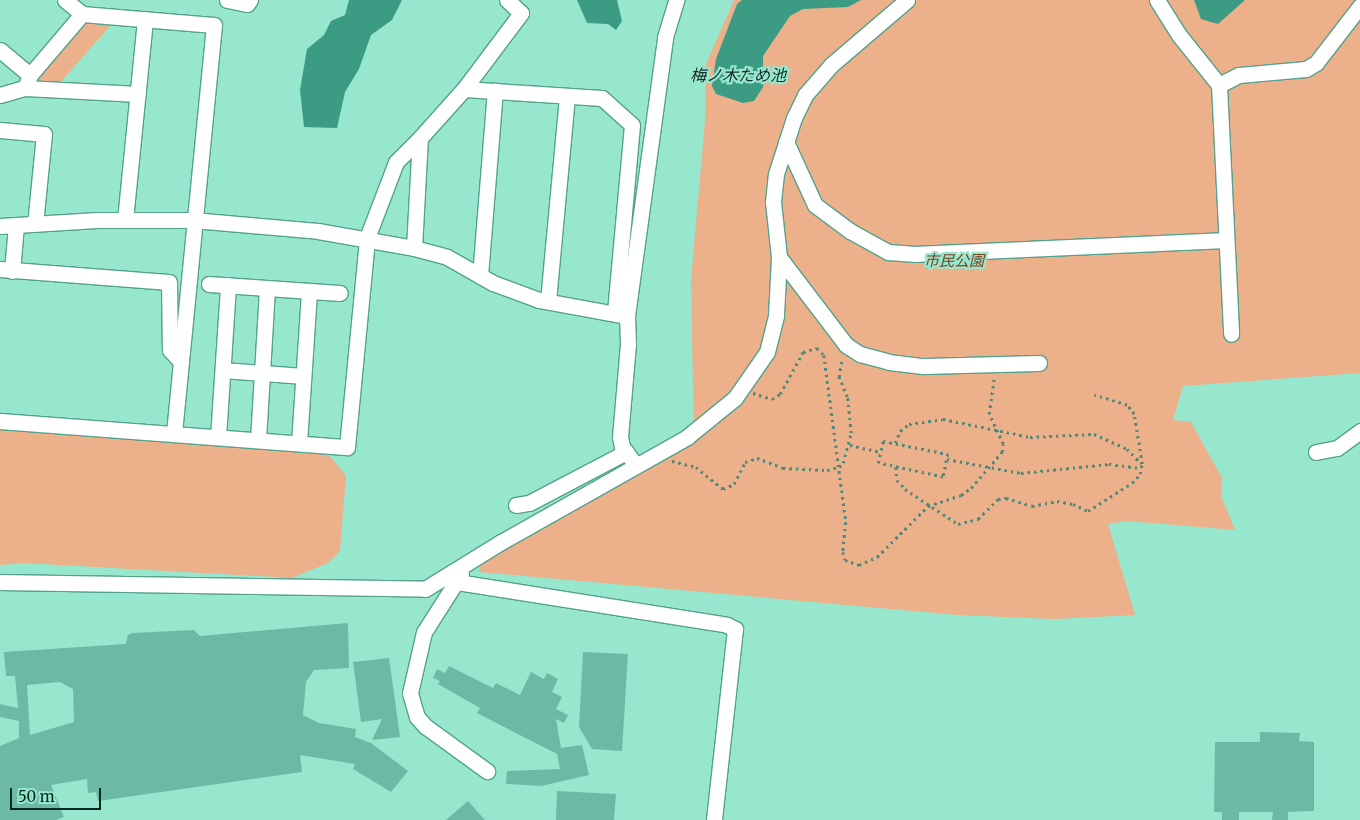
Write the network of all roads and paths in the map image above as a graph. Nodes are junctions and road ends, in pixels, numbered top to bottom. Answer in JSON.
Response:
{"nodes":[{"id":1,"x":65,"y":0,"type":"edge"},
{"id":2,"x":226,"y":0,"type":"edge"},
{"id":3,"x":250,"y":0,"type":"edge"},
{"id":4,"x":507,"y":0,"type":"edge"},
{"id":5,"x":676,"y":0,"type":"edge"},
{"id":6,"x":907,"y":0,"type":"edge"},
{"id":7,"x":1157,"y":0,"type":"edge"},
{"id":8,"x":1360,"y":6,"type":"edge"},
{"id":9,"x":82,"y":14,"type":"junction"},
{"id":10,"x":145,"y":19,"type":"junction"},
{"id":11,"x":0,"y":50,"type":"edge"},
{"id":12,"x":27,"y":82,"type":"junction"},
{"id":13,"x":1218,"y":85,"type":"junction"},
{"id":14,"x":464,"y":89,"type":"junction"},
{"id":15,"x":496,"y":91,"type":"junction"},
{"id":16,"x":138,"y":94,"type":"junction"},
{"id":17,"x":0,"y":95,"type":"edge"},
{"id":18,"x":567,"y":96,"type":"junction"},
{"id":19,"x":0,"y":130,"type":"edge"},
{"id":20,"x":420,"y":138,"type":"junction"},
{"id":21,"x":786,"y":142,"type":"junction"},
{"id":22,"x":125,"y":220,"type":"junction"},
{"id":23,"x":194,"y":220,"type":"junction"},
{"id":24,"x":34,"y":224,"type":"junction"},
{"id":25,"x":16,"y":225,"type":"junction"},
{"id":26,"x":0,"y":226,"type":"edge"},
{"id":27,"x":367,"y":238,"type":"junction"},
{"id":28,"x":1225,"y":240,"type":"junction"},
{"id":29,"x":414,"y":248,"type":"junction"},
{"id":30,"x":779,"y":257,"type":"junction"},
{"id":31,"x":6,"y":270,"type":"edge"},
{"id":32,"x":480,"y":276,"type":"junction"},
{"id":33,"x":209,"y":284,"type":"dead end"},
{"id":34,"x":228,"y":285,"type":"junction"},
{"id":35,"x":267,"y":288,"type":"junction"},
{"id":36,"x":309,"y":290,"type":"junction"},
{"id":37,"x":340,"y":292,"type":"dead end"},
{"id":38,"x":548,"y":301,"type":"junction"},
{"id":39,"x":621,"y":314,"type":"junction"},
{"id":40,"x":1231,"y":334,"type":"dead end"},
{"id":41,"x":846,"y":345,"type":"junction"},
{"id":42,"x":181,"y":362,"type":"junction"},
{"id":43,"x":1039,"y":363,"type":"dead end"},
{"id":44,"x":999,"y":364,"type":"junction"},
{"id":45,"x":222,"y":370,"type":"junction"},
{"id":46,"x":262,"y":374,"type":"junction"},
{"id":47,"x":303,"y":376,"type":"junction"},
{"id":48,"x":743,"y":388,"type":"junction"},
{"id":49,"x":1095,"y":395,"type":"dead end"},
{"id":50,"x":0,"y":421,"type":"edge"},
{"id":51,"x":995,"y":430,"type":"junction"},
{"id":52,"x":1359,"y":433,"type":"edge"},
{"id":53,"x":174,"y":434,"type":"junction"},
{"id":54,"x":218,"y":437,"type":"junction"},
{"id":55,"x":258,"y":440,"type":"junction"},
{"id":56,"x":298,"y":443,"type":"junction"},
{"id":57,"x":895,"y":444,"type":"junction"},
{"id":58,"x":850,"y":445,"type":"junction"},
{"id":59,"x":626,"y":452,"type":"junction"},
{"id":60,"x":881,"y":452,"type":"junction"},
{"id":61,"x":1316,"y":452,"type":"dead end"},
{"id":62,"x":652,"y":456,"type":"junction"},
{"id":63,"x":947,"y":459,"type":"junction"},
{"id":64,"x":1142,"y":464,"type":"junction"},
{"id":65,"x":636,"y":466,"type":"junction"},
{"id":66,"x":839,"y":467,"type":"junction"},
{"id":67,"x":896,"y":467,"type":"junction"},
{"id":68,"x":988,"y":467,"type":"junction"},
{"id":69,"x":1141,"y":468,"type":"junction"},
{"id":70,"x":516,"y":505,"type":"dead end"},
{"id":71,"x":928,"y":506,"type":"junction"},
{"id":72,"x":467,"y":561,"type":"junction"},
{"id":73,"x":0,"y":582,"type":"edge"},
{"id":74,"x":457,"y":582,"type":"junction"},
{"id":75,"x":487,"y":772,"type":"dead end"},
{"id":76,"x":714,"y":820,"type":"edge"}],
"edges":[{"from":1,"to":9,"type":"street"},
{"from":2,"to":3,"type":"street"},
{"from":4,"to":14,"type":"street"},
{"from":5,"to":39,"type":"street"},
{"from":6,"to":21,"type":"street"},
{"from":7,"to":13,"type":"street"},
{"from":8,"to":13,"type":"street"},
{"from":9,"to":10,"type":"street"},
{"from":9,"to":12,"type":"street"},
{"from":10,"to":16,"type":"street"},
{"from":10,"to":23,"type":"street"},
{"from":11,"to":12,"type":"street"},
{"from":12,"to":16,"type":"street"},
{"from":12,"to":17,"type":"street"},
{"from":13,"to":28,"type":"street"},
{"from":14,"to":15,"type":"street"},
{"from":14,"to":20,"type":"street"},
{"from":15,"to":18,"type":"street"},
{"from":15,"to":32,"type":"street"},
{"from":16,"to":22,"type":"street"},
{"from":18,"to":38,"type":"street"},
{"from":18,"to":39,"type":"street"},
{"from":19,"to":24,"type":"street"},
{"from":20,"to":27,"type":"street"},
{"from":20,"to":29,"type":"street"},
{"from":21,"to":28,"type":"street"},
{"from":21,"to":30,"type":"street"},
{"from":22,"to":23,"type":"street"},
{"from":22,"to":24,"type":"street"},
{"from":23,"to":27,"type":"street"},
{"from":23,"to":42,"type":"street"},
{"from":24,"to":25,"type":"street"},
{"from":25,"to":26,"type":"street"},
{"from":25,"to":31,"type":"street"},
{"from":27,"to":29,"type":"street"},
{"from":27,"to":56,"type":"street"},
{"from":28,"to":40,"type":"street"},
{"from":29,"to":32,"type":"street"},
{"from":30,"to":41,"type":"street"},
{"from":30,"to":48,"type":"street"},
{"from":31,"to":42,"type":"street"},
{"from":32,"to":38,"type":"street"},
{"from":33,"to":34,"type":"street"},
{"from":34,"to":35,"type":"street"},
{"from":34,"to":45,"type":"street"},
{"from":35,"to":36,"type":"street"},
{"from":35,"to":46,"type":"street"},
{"from":36,"to":37,"type":"street"},
{"from":36,"to":47,"type":"street"},
{"from":38,"to":39,"type":"street"},
{"from":39,"to":59,"type":"street"},
{"from":41,"to":44,"type":"street"},
{"from":41,"to":58,"type":"path"},
{"from":42,"to":53,"type":"street"},
{"from":43,"to":44,"type":"street"},
{"from":44,"to":51,"type":"path"},
{"from":45,"to":46,"type":"street"},
{"from":45,"to":54,"type":"street"},
{"from":46,"to":47,"type":"street"},
{"from":46,"to":55,"type":"street"},
{"from":47,"to":56,"type":"street"},
{"from":48,"to":62,"type":"street"},
{"from":48,"to":66,"type":"path"},
{"from":49,"to":64,"type":"path"},
{"from":50,"to":53,"type":"street"},
{"from":51,"to":57,"type":"path"},
{"from":51,"to":64,"type":"path"},
{"from":51,"to":68,"type":"path"},
{"from":52,"to":61,"type":"street"},
{"from":53,"to":54,"type":"street"},
{"from":54,"to":55,"type":"street"},
{"from":55,"to":56,"type":"street"},
{"from":57,"to":60,"type":"path"},
{"from":57,"to":63,"type":"path"},
{"from":58,"to":60,"type":"path"},
{"from":58,"to":66,"type":"path"},
{"from":59,"to":65,"type":"street"},
{"from":59,"to":70,"type":"street"},
{"from":60,"to":67,"type":"path"},
{"from":62,"to":65,"type":"street"},
{"from":62,"to":66,"type":"path"},
{"from":63,"to":67,"type":"path"},
{"from":63,"to":68,"type":"path"},
{"from":64,"to":69,"type":"path"},
{"from":65,"to":72,"type":"street"},
{"from":66,"to":71,"type":"path"},
{"from":67,"to":71,"type":"path"},
{"from":68,"to":69,"type":"path"},
{"from":68,"to":71,"type":"path"},
{"from":69,"to":71,"type":"path"},
{"from":72,"to":73,"type":"street"},
{"from":72,"to":74,"type":"street"},
{"from":74,"to":75,"type":"street"},
{"from":74,"to":76,"type":"street"}]}
